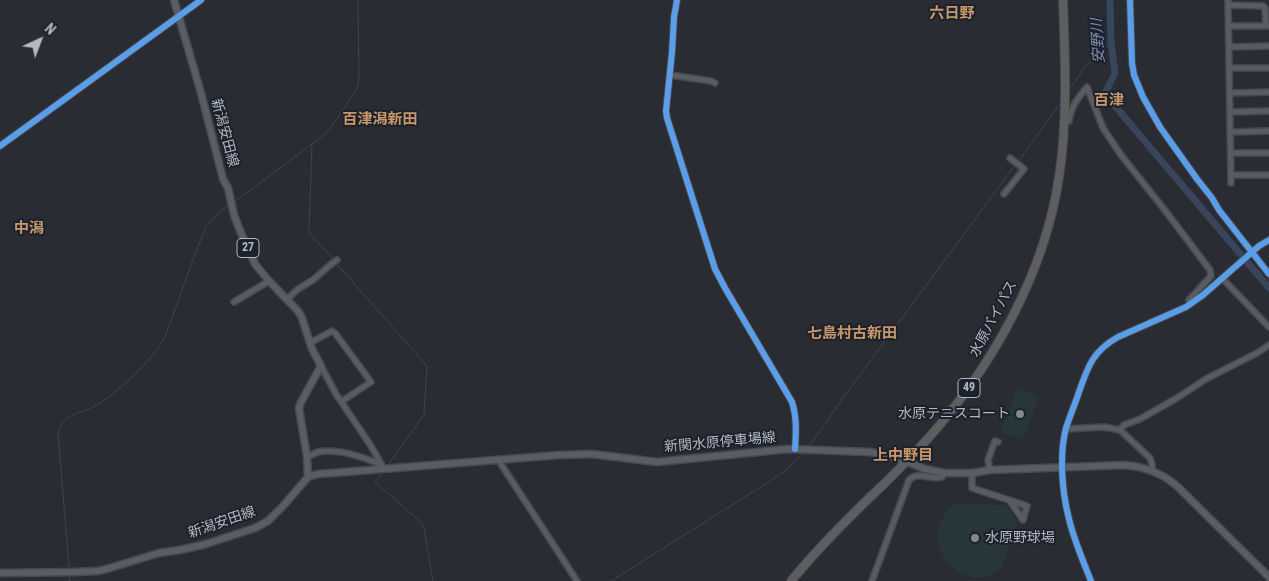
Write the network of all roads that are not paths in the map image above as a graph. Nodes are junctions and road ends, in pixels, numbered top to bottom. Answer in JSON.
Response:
{"nodes":[{"id":1,"x":174,"y":0,"type":"edge"},
{"id":2,"x":201,"y":0,"type":"edge"},
{"id":3,"x":676,"y":0,"type":"edge"},
{"id":4,"x":1063,"y":0,"type":"edge"},
{"id":5,"x":1130,"y":0,"type":"edge"},
{"id":6,"x":1228,"y":3,"type":"edge"},
{"id":7,"x":179,"y":16,"type":"junction"},
{"id":8,"x":1229,"y":26,"type":"junction"},
{"id":9,"x":1267,"y":26,"type":"edge"},
{"id":10,"x":1269,"y":46,"type":"edge"},
{"id":11,"x":1229,"y":47,"type":"junction"},
{"id":12,"x":1230,"y":68,"type":"junction"},
{"id":13,"x":1269,"y":68,"type":"edge"},
{"id":14,"x":670,"y":75,"type":"junction"},
{"id":15,"x":715,"y":83,"type":"dead end"},
{"id":16,"x":1269,"y":92,"type":"edge"},
{"id":17,"x":1230,"y":93,"type":"junction"},
{"id":18,"x":1269,"y":111,"type":"edge"},
{"id":19,"x":1230,"y":112,"type":"junction"},
{"id":20,"x":1069,"y":120,"type":"dead end"},
{"id":21,"x":1269,"y":131,"type":"edge"},
{"id":22,"x":1231,"y":132,"type":"junction"},
{"id":23,"x":0,"y":146,"type":"edge"},
{"id":24,"x":1231,"y":153,"type":"junction"},
{"id":25,"x":1269,"y":153,"type":"edge"},
{"id":26,"x":1010,"y":158,"type":"dead end"},
{"id":27,"x":1269,"y":174,"type":"edge"},
{"id":28,"x":1231,"y":175,"type":"junction"},
{"id":29,"x":1232,"y":183,"type":"dead end"},
{"id":30,"x":1004,"y":194,"type":"dead end"},
{"id":31,"x":1269,"y":240,"type":"edge"},
{"id":32,"x":1250,"y":254,"type":"junction"},
{"id":33,"x":336,"y":261,"type":"dead end"},
{"id":34,"x":1269,"y":274,"type":"edge"},
{"id":35,"x":1224,"y":277,"type":"junction"},
{"id":36,"x":269,"y":281,"type":"junction"},
{"id":37,"x":287,"y":300,"type":"junction"},
{"id":38,"x":1189,"y":300,"type":"dead end"},
{"id":39,"x":234,"y":302,"type":"dead end"},
{"id":40,"x":1269,"y":327,"type":"edge"},
{"id":41,"x":310,"y":343,"type":"junction"},
{"id":42,"x":1269,"y":345,"type":"edge"},
{"id":43,"x":321,"y":366,"type":"junction"},
{"id":44,"x":342,"y":401,"type":"junction"},
{"id":45,"x":1066,"y":429,"type":"junction"},
{"id":46,"x":1120,"y":430,"type":"junction"},
{"id":47,"x":998,"y":442,"type":"dead end"},
{"id":48,"x":798,"y":449,"type":"junction"},
{"id":49,"x":307,"y":457,"type":"junction"},
{"id":50,"x":499,"y":461,"type":"junction"},
{"id":51,"x":907,"y":461,"type":"junction"},
{"id":52,"x":382,"y":467,"type":"junction"},
{"id":53,"x":1062,"y":467,"type":"junction"},
{"id":54,"x":990,"y":470,"type":"junction"},
{"id":55,"x":1152,"y":471,"type":"junction"},
{"id":56,"x":944,"y":473,"type":"junction"},
{"id":57,"x":972,"y":473,"type":"junction"},
{"id":58,"x":308,"y":477,"type":"junction"},
{"id":59,"x":1010,"y":501,"type":"dead end"},
{"id":60,"x":0,"y":573,"type":"edge"},
{"id":61,"x":1269,"y":577,"type":"edge"},
{"id":62,"x":576,"y":581,"type":"edge"},
{"id":63,"x":791,"y":581,"type":"edge"},
{"id":64,"x":872,"y":581,"type":"edge"},
{"id":65,"x":1091,"y":581,"type":"edge"}],
"edges":[{"from":1,"to":7,"type":"main road","name":"新潟安田線","number":"27"},
{"from":2,"to":7,"type":"street"},
{"from":3,"to":14,"type":"street"},
{"from":4,"to":51,"type":"highway","name":"水原バイパス","number":"49"},
{"from":5,"to":32,"type":"street"},
{"from":6,"to":8,"type":"street"},
{"from":6,"to":9,"type":"street"},
{"from":7,"to":23,"type":"street"},
{"from":7,"to":36,"type":"main road","name":"新潟安田線","number":"27"},
{"from":8,"to":9,"type":"street"},
{"from":8,"to":11,"type":"street"},
{"from":10,"to":11,"type":"street"},
{"from":11,"to":12,"type":"street"},
{"from":12,"to":13,"type":"street"},
{"from":12,"to":17,"type":"street"},
{"from":14,"to":15,"type":"street"},
{"from":14,"to":48,"type":"street"},
{"from":16,"to":17,"type":"street"},
{"from":17,"to":19,"type":"street"},
{"from":18,"to":19,"type":"street"},
{"from":19,"to":22,"type":"street"},
{"from":20,"to":38,"type":"street"},
{"from":21,"to":22,"type":"street"},
{"from":22,"to":24,"type":"street"},
{"from":24,"to":25,"type":"street"},
{"from":24,"to":28,"type":"street"},
{"from":26,"to":30,"type":"street"},
{"from":27,"to":28,"type":"street"},
{"from":28,"to":29,"type":"street"},
{"from":31,"to":32,"type":"street"},
{"from":32,"to":34,"type":"street"},
{"from":32,"to":35,"type":"street"},
{"from":33,"to":37,"type":"street"},
{"from":35,"to":40,"type":"street"},
{"from":35,"to":45,"type":"street"},
{"from":36,"to":37,"type":"main road","name":"新潟安田線","number":"27"},
{"from":36,"to":39,"type":"street"},
{"from":37,"to":41,"type":"main road","name":"新潟安田線","number":"27"},
{"from":41,"to":43,"type":"main road","name":"新潟安田線","number":"27"},
{"from":41,"to":44,"type":"street"},
{"from":42,"to":46,"type":"street"},
{"from":43,"to":44,"type":"street"},
{"from":43,"to":49,"type":"main road"},
{"from":44,"to":52,"type":"street"},
{"from":45,"to":46,"type":"street"},
{"from":45,"to":53,"type":"street"},
{"from":46,"to":55,"type":"street"},
{"from":47,"to":54,"type":"street"},
{"from":48,"to":50,"type":"main road","name":"新関水原停車場線"},
{"from":48,"to":51,"type":"main road","name":"新関水原停車場線"},
{"from":49,"to":52,"type":"street"},
{"from":49,"to":58,"type":"main road"},
{"from":50,"to":52,"type":"main road","name":"新関水原停車場線"},
{"from":50,"to":62,"type":"street"},
{"from":51,"to":56,"type":"main road","name":"新関水原停車場線"},
{"from":51,"to":63,"type":"highway","name":"水原バイパス","number":"49"},
{"from":52,"to":58,"type":"main road","name":"新関水原停車場線"},
{"from":53,"to":54,"type":"main road","name":"新関水原停車場線"},
{"from":53,"to":55,"type":"main road","name":"新関水原停車場線"},
{"from":53,"to":65,"type":"street"},
{"from":54,"to":57,"type":"main road","name":"新関水原停車場線"},
{"from":55,"to":61,"type":"main road","name":"新関水原停車場線"},
{"from":56,"to":57,"type":"main road","name":"新関水原停車場線"},
{"from":56,"to":64,"type":"street"},
{"from":57,"to":59,"type":"street"},
{"from":58,"to":60,"type":"main road","name":"新潟安田線"}]}
